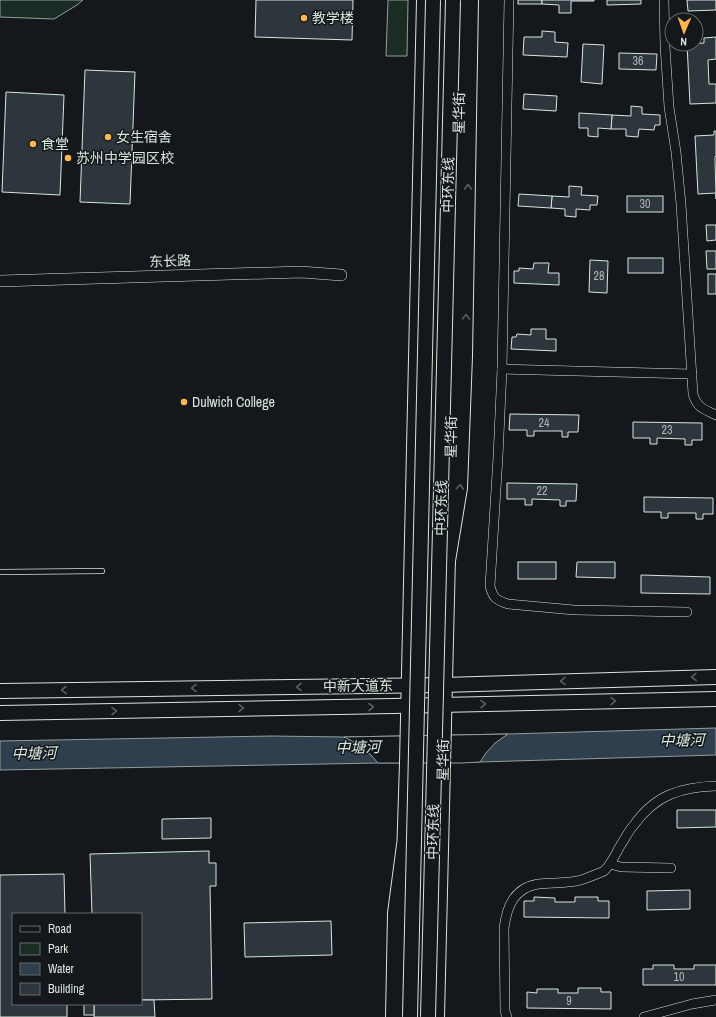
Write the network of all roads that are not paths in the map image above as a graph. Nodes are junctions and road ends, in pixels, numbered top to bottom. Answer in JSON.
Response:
{"nodes":[{"id":1,"x":424,"y":0,"type":"edge"},
{"id":2,"x":433,"y":0,"type":"edge"},
{"id":3,"x":453,"y":0,"type":"edge"},
{"id":4,"x":462,"y":0,"type":"edge"},
{"id":5,"x":471,"y":0,"type":"edge"},
{"id":6,"x":509,"y":0,"type":"edge"},
{"id":7,"x":664,"y":0,"type":"edge"},
{"id":8,"x":341,"y":275,"type":"dead end"},
{"id":9,"x":0,"y":281,"type":"edge"},
{"id":10,"x":502,"y":369,"type":"junction"},
{"id":11,"x":692,"y":374,"type":"junction"},
{"id":12,"x":716,"y":415,"type":"edge"},
{"id":13,"x":447,"y":567,"type":"junction"},
{"id":14,"x":102,"y":571,"type":"dead end"},
{"id":15,"x":0,"y":572,"type":"edge"},
{"id":16,"x":687,"y":612,"type":"dead end"},
{"id":17,"x":716,"y":677,"type":"edge"},
{"id":18,"x":408,"y":685,"type":"junction"},
{"id":19,"x":444,"y":685,"type":"junction"},
{"id":20,"x":0,"y":691,"type":"edge"},
{"id":21,"x":716,"y":699,"type":"edge"},
{"id":22,"x":444,"y":705,"type":"junction"},
{"id":23,"x":408,"y":706,"type":"junction"},
{"id":24,"x":0,"y":713,"type":"edge"},
{"id":25,"x":716,"y":786,"type":"edge"},
{"id":26,"x":404,"y":845,"type":"junction"},
{"id":27,"x":610,"y":864,"type":"junction"},
{"id":28,"x":671,"y":868,"type":"dead end"},
{"id":29,"x":716,"y":1000,"type":"edge"},
{"id":30,"x":393,"y":1017,"type":"edge"},
{"id":31,"x":401,"y":1017,"type":"edge"},
{"id":32,"x":410,"y":1017,"type":"edge"},
{"id":33,"x":428,"y":1017,"type":"edge"},
{"id":34,"x":437,"y":1017,"type":"edge"},
{"id":35,"x":507,"y":1017,"type":"edge"},
{"id":36,"x":644,"y":1017,"type":"edge"}],
"edges":[{"from":1,"to":18,"type":"main road"},
{"from":2,"to":32,"type":"main road","name":"中环东线","bridge":true},
{"from":3,"to":33,"type":"main road","name":"中环东线","bridge":true},
{"from":4,"to":13,"type":"main road","name":"星华街"},
{"from":13,"to":5,"type":"main road","one_way":true},
{"from":6,"to":10,"type":"street"},
{"from":7,"to":11,"type":"street"},
{"from":8,"to":9,"type":"street","name":"东长路"},
{"from":10,"to":11,"type":"street"},
{"from":10,"to":16,"type":"street"},
{"from":11,"to":12,"type":"street"},
{"from":13,"to":19,"type":"main road","name":"星华街"},
{"from":14,"to":15,"type":"lane"},
{"from":17,"to":19,"type":"main road","name":"中新大道东","one_way":true},
{"from":18,"to":19,"type":"main road","name":"中新大道东"},
{"from":18,"to":20,"type":"main road","name":"中新大道东","one_way":true},
{"from":18,"to":23,"type":"main road"},
{"from":19,"to":22,"type":"main road","name":"星华街"},
{"from":22,"to":21,"type":"main road","name":"中新大道东","one_way":true},
{"from":22,"to":23,"type":"main road","name":"中新大道东"},
{"from":22,"to":34,"type":"main road","name":"星华街"},
{"from":24,"to":23,"type":"main road","name":"中新大道东","one_way":true},
{"from":23,"to":26,"type":"main road"},
{"from":25,"to":27,"type":"street"},
{"from":26,"to":30,"type":"main road"},
{"from":26,"to":31,"type":"main road"},
{"from":27,"to":28,"type":"street"},
{"from":27,"to":35,"type":"street"},
{"from":29,"to":36,"type":"street"}]}
